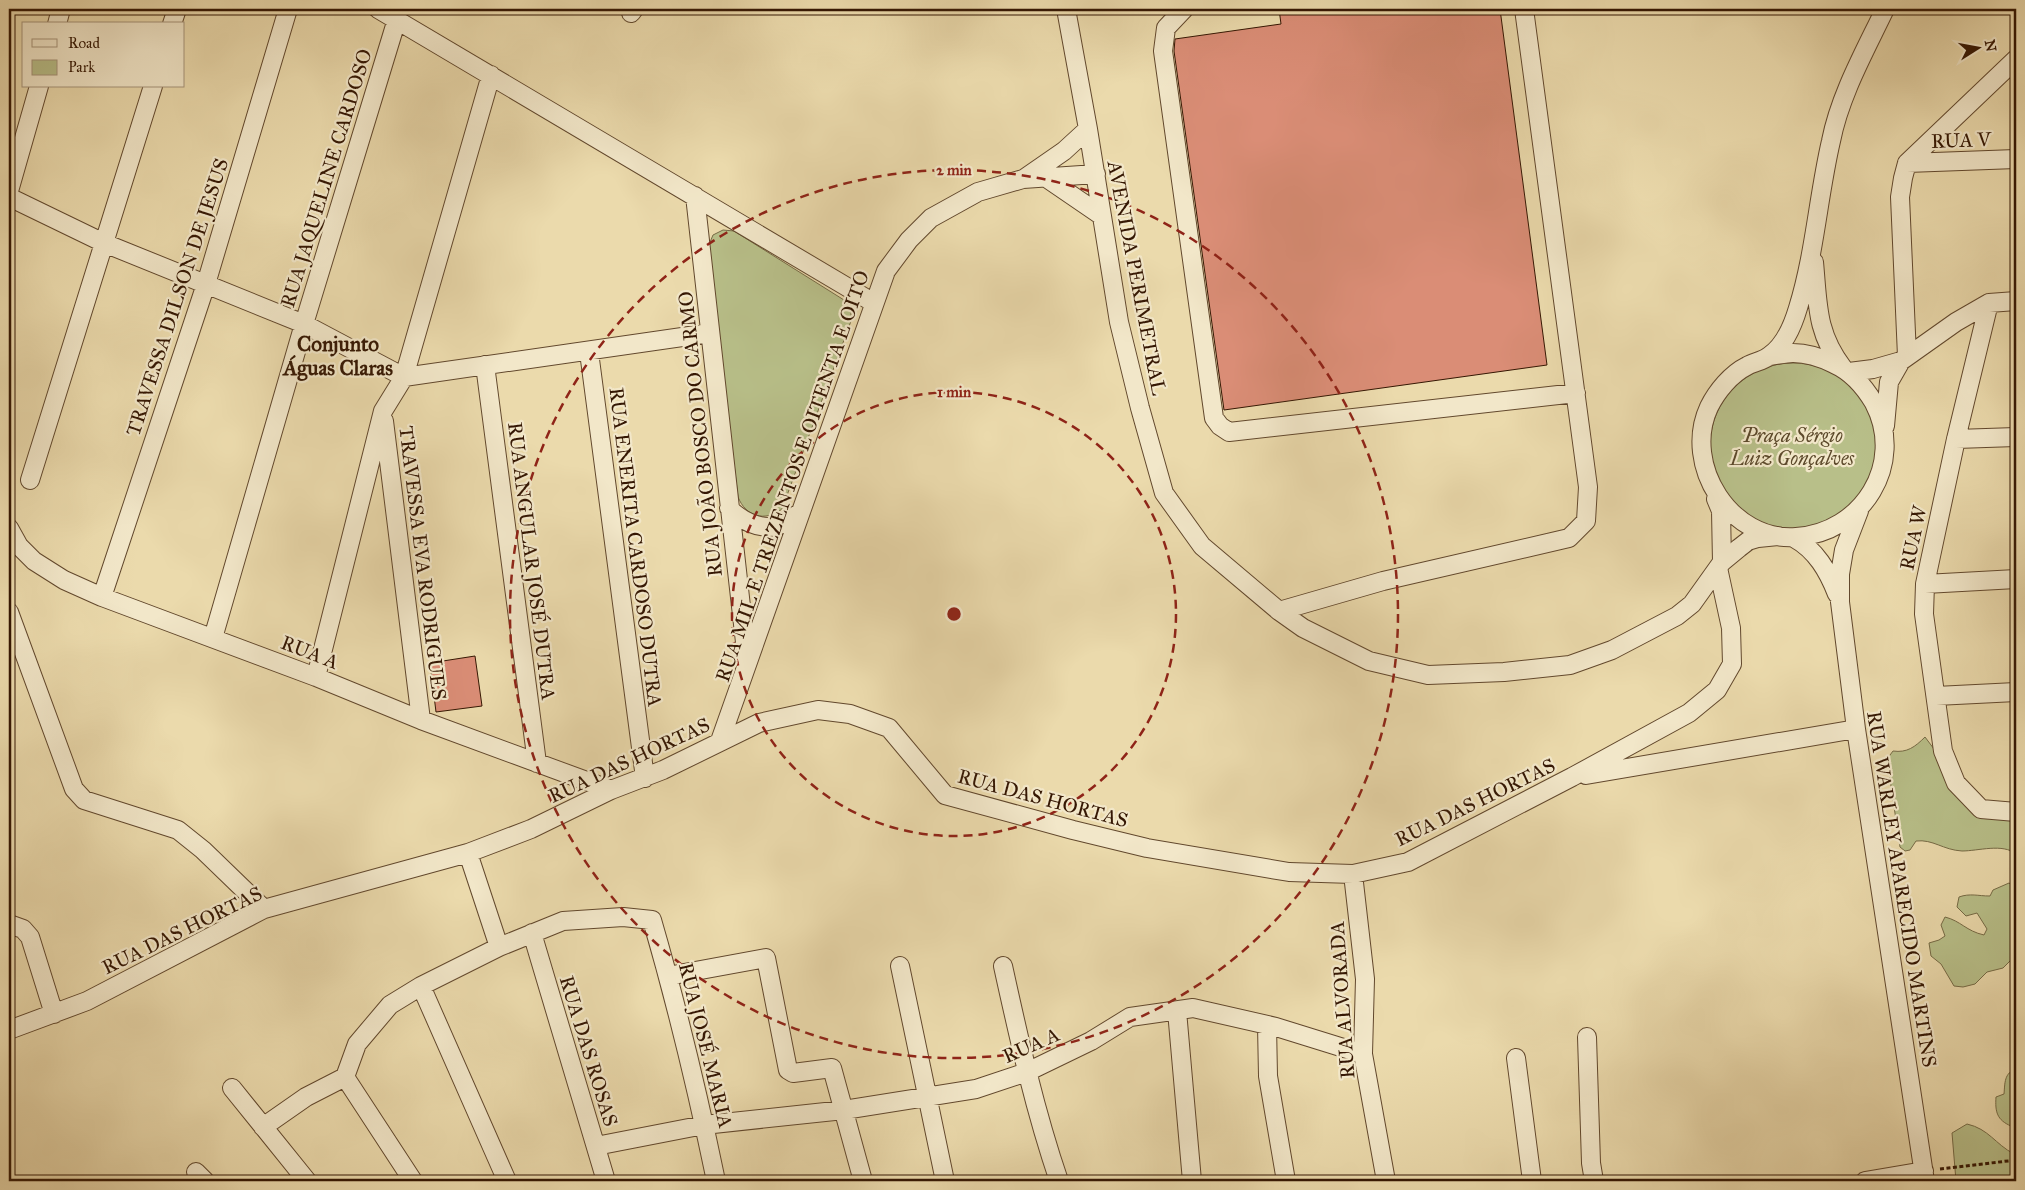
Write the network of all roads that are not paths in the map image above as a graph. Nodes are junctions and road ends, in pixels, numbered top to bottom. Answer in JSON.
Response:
{"nodes":[{"id":1,"x":61,"y":9,"type":"edge"},
{"id":2,"x":176,"y":9,"type":"edge"},
{"id":3,"x":288,"y":9,"type":"edge"},
{"id":4,"x":378,"y":9,"type":"edge"},
{"id":5,"x":1066,"y":9,"type":"edge"},
{"id":6,"x":1184,"y":9,"type":"edge"},
{"id":7,"x":1524,"y":9,"type":"edge"},
{"id":8,"x":1885,"y":9,"type":"edge"},
{"id":9,"x":397,"y":19,"type":"junction"},
{"id":10,"x":58,"y":22,"type":"edge"},
{"id":11,"x":173,"y":22,"type":"edge"},
{"id":12,"x":2016,"y":58,"type":"edge"},
{"id":13,"x":491,"y":76,"type":"junction"},
{"id":14,"x":38,"y":88,"type":"edge"},
{"id":15,"x":152,"y":88,"type":"edge"},
{"id":16,"x":1088,"y":129,"type":"junction"},
{"id":17,"x":2016,"y":159,"type":"edge"},
{"id":18,"x":1908,"y":163,"type":"junction"},
{"id":19,"x":1096,"y":174,"type":"junction"},
{"id":20,"x":1045,"y":177,"type":"junction"},
{"id":21,"x":1023,"y":179,"type":"junction"},
{"id":22,"x":9,"y":191,"type":"edge"},
{"id":23,"x":695,"y":196,"type":"junction"},
{"id":24,"x":9,"y":197,"type":"edge"},
{"id":25,"x":1102,"y":216,"type":"junction"},
{"id":26,"x":104,"y":243,"type":"junction"},
{"id":27,"x":1813,"y":249,"type":"junction"},
{"id":28,"x":206,"y":284,"type":"junction"},
{"id":29,"x":2016,"y":301,"type":"edge"},
{"id":30,"x":874,"y":303,"type":"junction"},
{"id":31,"x":1989,"y":303,"type":"junction"},
{"id":32,"x":304,"y":324,"type":"junction"},
{"id":33,"x":710,"y":334,"type":"junction"},
{"id":34,"x":589,"y":352,"type":"junction"},
{"id":35,"x":1770,"y":356,"type":"junction"},
{"id":36,"x":1904,"y":358,"type":"junction"},
{"id":37,"x":485,"y":365,"type":"junction"},
{"id":38,"x":1846,"y":370,"type":"junction"},
{"id":39,"x":404,"y":376,"type":"junction"},
{"id":40,"x":1576,"y":394,"type":"junction"},
{"id":41,"x":383,"y":411,"type":"junction"},
{"id":42,"x":2016,"y":437,"type":"edge"},
{"id":43,"x":1884,"y":439,"type":"junction"},
{"id":44,"x":1956,"y":439,"type":"junction"},
{"id":45,"x":30,"y":480,"type":"dead end"},
{"id":46,"x":1712,"y":489,"type":"junction"},
{"id":47,"x":1861,"y":507,"type":"junction"},
{"id":48,"x":729,"y":508,"type":"junction"},
{"id":49,"x":801,"y":512,"type":"junction"},
{"id":50,"x":9,"y":529,"type":"edge"},
{"id":51,"x":1786,"y":537,"type":"junction"},
{"id":52,"x":1720,"y":565,"type":"junction"},
{"id":53,"x":2016,"y":578,"type":"edge"},
{"id":54,"x":1925,"y":584,"type":"junction"},
{"id":55,"x":102,"y":597,"type":"junction"},
{"id":56,"x":1840,"y":602,"type":"junction"},
{"id":57,"x":1279,"y":611,"type":"junction"},
{"id":58,"x":9,"y":612,"type":"edge"},
{"id":59,"x":213,"y":638,"type":"junction"},
{"id":60,"x":748,"y":666,"type":"junction"},
{"id":61,"x":316,"y":677,"type":"junction"},
{"id":62,"x":2016,"y":692,"type":"edge"},
{"id":63,"x":1936,"y":696,"type":"junction"},
{"id":64,"x":421,"y":720,"type":"junction"},
{"id":65,"x":1856,"y":729,"type":"junction"},
{"id":66,"x":720,"y":741,"type":"junction"},
{"id":67,"x":537,"y":763,"type":"junction"},
{"id":68,"x":645,"y":778,"type":"junction"},
{"id":69,"x":1572,"y":778,"type":"junction"},
{"id":70,"x":611,"y":790,"type":"junction"},
{"id":71,"x":2016,"y":812,"type":"edge"},
{"id":72,"x":468,"y":853,"type":"junction"},
{"id":73,"x":1353,"y":874,"type":"junction"},
{"id":74,"x":264,"y":909,"type":"junction"},
{"id":75,"x":9,"y":924,"type":"edge"},
{"id":76,"x":532,"y":933,"type":"junction"},
{"id":77,"x":498,"y":947,"type":"junction"},
{"id":78,"x":900,"y":966,"type":"dead end"},
{"id":79,"x":1003,"y":966,"type":"dead end"},
{"id":80,"x":668,"y":976,"type":"junction"},
{"id":81,"x":421,"y":986,"type":"junction"},
{"id":82,"x":1177,"y":1011,"type":"junction"},
{"id":83,"x":54,"y":1014,"type":"junction"},
{"id":84,"x":1267,"y":1025,"type":"junction"},
{"id":85,"x":9,"y":1030,"type":"edge"},
{"id":86,"x":1587,"y":1037,"type":"dead end"},
{"id":87,"x":1363,"y":1054,"type":"junction"},
{"id":88,"x":1516,"y":1058,"type":"dead end"},
{"id":89,"x":1027,"y":1072,"type":"junction"},
{"id":90,"x":345,"y":1077,"type":"junction"},
{"id":91,"x":232,"y":1088,"type":"dead end"},
{"id":92,"x":928,"y":1097,"type":"junction"},
{"id":93,"x":844,"y":1110,"type":"junction"},
{"id":94,"x":704,"y":1125,"type":"junction"},
{"id":95,"x":264,"y":1127,"type":"junction"},
{"id":96,"x":596,"y":1146,"type":"junction"},
{"id":97,"x":1924,"y":1176,"type":"edge"},
{"id":98,"x":307,"y":1181,"type":"edge"},
{"id":99,"x":413,"y":1181,"type":"edge"},
{"id":100,"x":507,"y":1181,"type":"edge"},
{"id":101,"x":606,"y":1181,"type":"edge"},
{"id":102,"x":716,"y":1181,"type":"edge"},
{"id":103,"x":863,"y":1181,"type":"edge"},
{"id":104,"x":946,"y":1181,"type":"edge"},
{"id":105,"x":1059,"y":1181,"type":"edge"},
{"id":106,"x":1192,"y":1181,"type":"edge"},
{"id":107,"x":1286,"y":1181,"type":"edge"},
{"id":108,"x":1386,"y":1181,"type":"edge"},
{"id":109,"x":1532,"y":1181,"type":"edge"},
{"id":110,"x":1594,"y":1181,"type":"edge"},
{"id":111,"x":1865,"y":1181,"type":"edge"}],
"edges":[{"from":1,"to":10,"type":"street"},
{"from":2,"to":11,"type":"street"},
{"from":3,"to":28,"type":"street","name":"TRAVESSA DILSON DE JESUS"},
{"from":4,"to":9,"type":"street"},
{"from":5,"to":16,"type":"street","name":"AVENIDA PERIMETRAL"},
{"from":6,"to":40,"type":"street"},
{"from":7,"to":40,"type":"street"},
{"from":8,"to":27,"type":"street"},
{"from":9,"to":13,"type":"street"},
{"from":9,"to":32,"type":"street","name":"RUA JAQUELINE CARDOSO"},
{"from":12,"to":18,"type":"street"},
{"from":13,"to":23,"type":"street"},
{"from":13,"to":39,"type":"street"},
{"from":14,"to":22,"type":"street"},
{"from":15,"to":26,"type":"street"},
{"from":16,"to":19,"type":"street","name":"AVENIDA PERIMETRAL"},
{"from":16,"to":21,"type":"street","name":"RUA MIL E TREZENTOS E OITENTA E OITO"},
{"from":17,"to":18,"type":"street","name":"RUA V"},
{"from":18,"to":36,"type":"street"},
{"from":19,"to":20,"type":"street","name":"RUA MIL E TREZENTOS E OITENTA E OITO"},
{"from":19,"to":25,"type":"street","name":"AVENIDA PERIMETRAL"},
{"from":20,"to":21,"type":"street","name":"RUA MIL E TREZENTOS E OITENTA E OITO"},
{"from":20,"to":25,"type":"street"},
{"from":21,"to":30,"type":"street","name":"RUA MIL E TREZENTOS E OITENTA E OITO"},
{"from":23,"to":30,"type":"street"},
{"from":23,"to":33,"type":"street","name":"RUA JOÃO BOSCO DO CARMO"},
{"from":24,"to":26,"type":"street"},
{"from":25,"to":57,"type":"street","name":"AVENIDA PERIMETRAL"},
{"from":26,"to":28,"type":"street"},
{"from":26,"to":45,"type":"street"},
{"from":27,"to":35,"type":"street"},
{"from":27,"to":38,"type":"street"},
{"from":28,"to":32,"type":"street"},
{"from":28,"to":55,"type":"street","name":"TRAVESSA DILSON DE JESUS"},
{"from":29,"to":31,"type":"street"},
{"from":30,"to":49,"type":"street","name":"RUA MIL E TREZENTOS E OITENTA E OITO"},
{"from":31,"to":36,"type":"street"},
{"from":31,"to":44,"type":"street","name":"RUA W"},
{"from":32,"to":39,"type":"street"},
{"from":32,"to":59,"type":"street","name":"RUA JAQUELINE CARDOSO"},
{"from":33,"to":34,"type":"street"},
{"from":33,"to":48,"type":"street","name":"RUA JOÃO BOSCO DO CARMO"},
{"from":34,"to":37,"type":"street"},
{"from":34,"to":68,"type":"street","name":"RUA ENERITA CARDOSO DUTRA"},
{"from":35,"to":38,"type":"street"},
{"from":35,"to":46,"type":"street"},
{"from":36,"to":38,"type":"street"},
{"from":36,"to":43,"type":"street"},
{"from":37,"to":39,"type":"street"},
{"from":37,"to":67,"type":"street","name":"RUA ANGULAR JOSÉ DUTRA"},
{"from":38,"to":43,"type":"street"},
{"from":39,"to":41,"type":"street"},
{"from":40,"to":57,"type":"street"},
{"from":41,"to":61,"type":"street"},
{"from":41,"to":64,"type":"street","name":"TRAVESSA EVA RODRIGUES"},
{"from":42,"to":44,"type":"street"},
{"from":43,"to":47,"type":"street"},
{"from":44,"to":54,"type":"street","name":"RUA W"},
{"from":46,"to":51,"type":"street"},
{"from":46,"to":52,"type":"street"},
{"from":47,"to":51,"type":"street","name":"AVENIDA PERIMETRAL"},
{"from":47,"to":56,"type":"street","name":"RUA WARLEY APARECIDO MARTINS"},
{"from":48,"to":49,"type":"street"},
{"from":48,"to":60,"type":"street","name":"RUA JOÃO BOSCO DO CARMO"},
{"from":49,"to":60,"type":"street","name":"RUA MIL E TREZENTOS E OITENTA E OITO"},
{"from":50,"to":55,"type":"street","name":"RUA A"},
{"from":51,"to":52,"type":"street","name":"AVENIDA PERIMETRAL"},
{"from":51,"to":56,"type":"street","name":"RUA WARLEY APARECIDO MARTINS"},
{"from":52,"to":57,"type":"street","name":"AVENIDA PERIMETRAL"},
{"from":52,"to":69,"type":"street","name":"RUA DAS HORTAS"},
{"from":53,"to":54,"type":"street"},
{"from":54,"to":63,"type":"street","name":"RUA W"},
{"from":55,"to":59,"type":"street","name":"RUA A"},
{"from":56,"to":65,"type":"street","name":"RUA WARLEY APARECIDO MARTINS"},
{"from":58,"to":74,"type":"street"},
{"from":59,"to":61,"type":"street","name":"RUA A"},
{"from":60,"to":66,"type":"street","name":"RUA MIL E TREZENTOS E OITENTA E OITO"},
{"from":61,"to":64,"type":"street","name":"RUA A"},
{"from":62,"to":63,"type":"street"},
{"from":63,"to":71,"type":"street","name":"RUA W"},
{"from":64,"to":67,"type":"street","name":"RUA A"},
{"from":65,"to":69,"type":"street"},
{"from":65,"to":97,"type":"street","name":"RUA WARLEY APARECIDO MARTINS"},
{"from":66,"to":68,"type":"street","name":"RUA DAS HORTAS"},
{"from":66,"to":73,"type":"street","name":"RUA DAS HORTAS"},
{"from":67,"to":70,"type":"street","name":"RUA A"},
{"from":68,"to":70,"type":"street","name":"RUA DAS HORTAS"},
{"from":69,"to":73,"type":"street","name":"RUA DAS HORTAS"},
{"from":70,"to":72,"type":"street","name":"RUA DAS HORTAS"},
{"from":72,"to":74,"type":"street","name":"RUA DAS HORTAS"},
{"from":72,"to":77,"type":"street"},
{"from":73,"to":87,"type":"street","name":"RUA ALVORADA"},
{"from":74,"to":83,"type":"street","name":"RUA DAS HORTAS"},
{"from":75,"to":83,"type":"street"},
{"from":76,"to":77,"type":"street"},
{"from":76,"to":80,"type":"street","name":"RUA JOSÉ MARIA"},
{"from":76,"to":96,"type":"street","name":"RUA DAS ROSAS"},
{"from":77,"to":81,"type":"street"},
{"from":78,"to":92,"type":"street"},
{"from":79,"to":89,"type":"street"},
{"from":80,"to":93,"type":"street"},
{"from":80,"to":94,"type":"street","name":"RUA JOSÉ MARIA"},
{"from":81,"to":90,"type":"street"},
{"from":81,"to":100,"type":"street"},
{"from":82,"to":84,"type":"street","name":"RUA A"},
{"from":82,"to":89,"type":"street","name":"RUA A"},
{"from":82,"to":106,"type":"street"},
{"from":83,"to":85,"type":"street","name":"RUA DAS HORTAS"},
{"from":84,"to":87,"type":"street","name":"RUA A"},
{"from":84,"to":107,"type":"street"},
{"from":86,"to":110,"type":"street"},
{"from":87,"to":108,"type":"street","name":"RUA ALVORADA"},
{"from":88,"to":109,"type":"street"},
{"from":89,"to":92,"type":"street","name":"RUA A"},
{"from":89,"to":105,"type":"street"},
{"from":90,"to":95,"type":"street"},
{"from":90,"to":99,"type":"street"},
{"from":91,"to":95,"type":"street"},
{"from":92,"to":93,"type":"street","name":"RUA A"},
{"from":92,"to":104,"type":"street"},
{"from":93,"to":94,"type":"street","name":"RUA A"},
{"from":93,"to":103,"type":"street"},
{"from":94,"to":96,"type":"street","name":"RUA A"},
{"from":94,"to":102,"type":"street","name":"RUA JOSÉ MARIA"},
{"from":95,"to":98,"type":"street"},
{"from":96,"to":101,"type":"street","name":"RUA DAS ROSAS"},
{"from":97,"to":111,"type":"street"}]}
